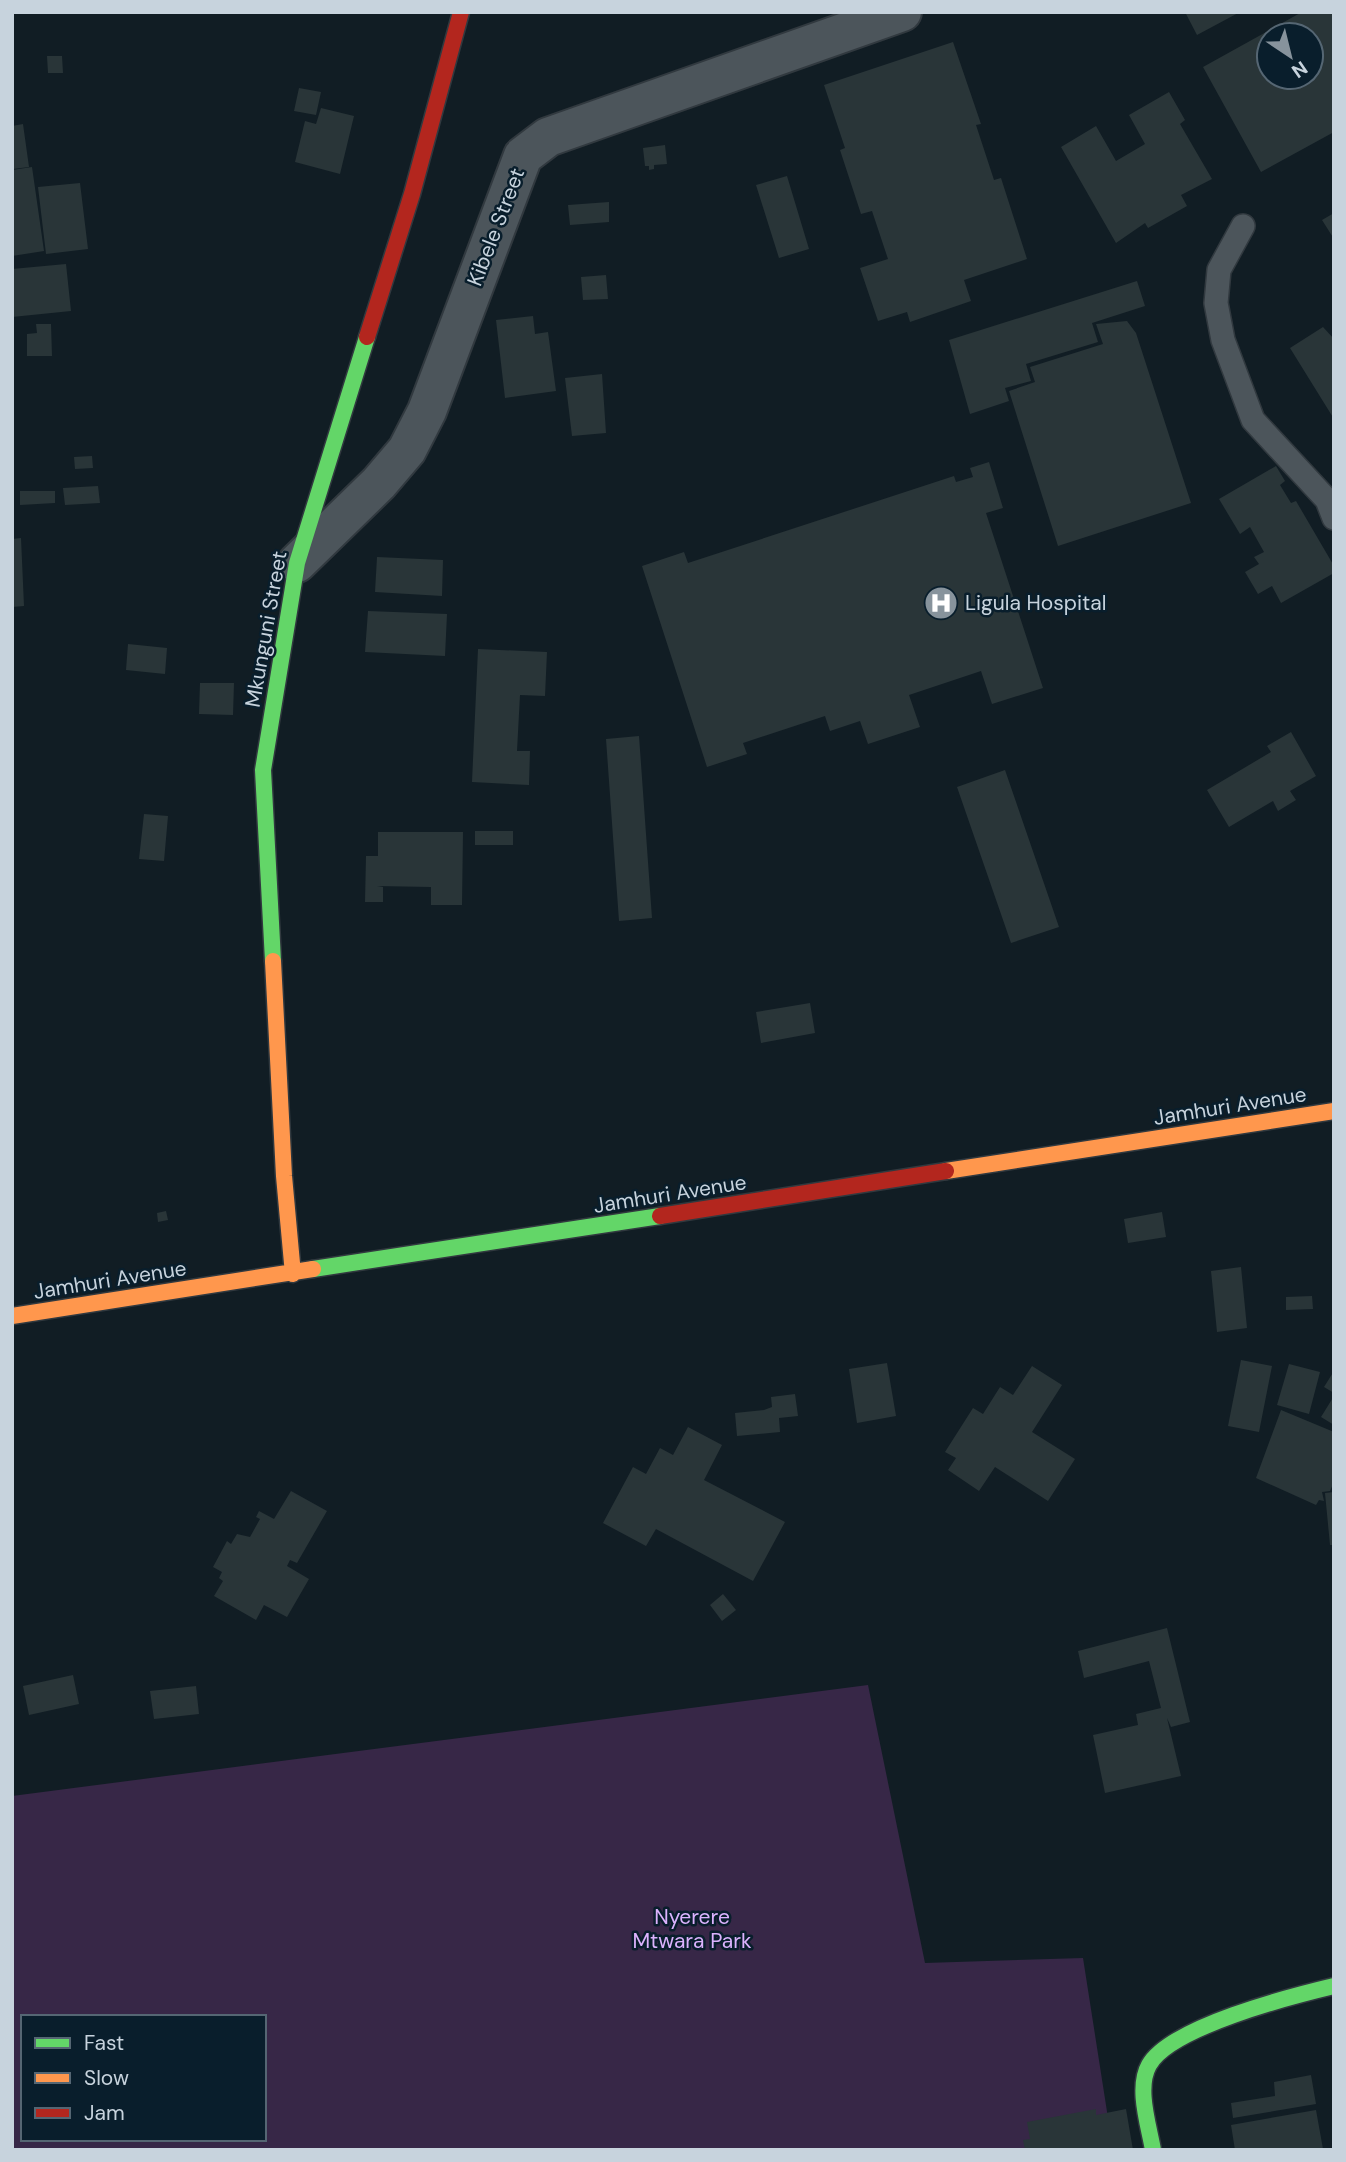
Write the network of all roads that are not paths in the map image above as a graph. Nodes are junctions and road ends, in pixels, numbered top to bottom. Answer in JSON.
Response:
{"nodes":[{"id":1,"x":461,"y":12,"type":"edge"},
{"id":2,"x":902,"y":12,"type":"edge"},
{"id":3,"x":1243,"y":226,"type":"dead end"},
{"id":4,"x":1334,"y":518,"type":"edge"},
{"id":5,"x":297,"y":563,"type":"junction"},
{"id":6,"x":1334,"y":1111,"type":"edge"},
{"id":7,"x":293,"y":1274,"type":"junction"},
{"id":8,"x":12,"y":1316,"type":"edge"},
{"id":9,"x":1334,"y":1986,"type":"edge"},
{"id":10,"x":1153,"y":2150,"type":"edge"}],
"edges":[{"from":1,"to":5,"type":"street","name":"Mkunguni Street"},
{"from":2,"to":5,"type":"street","name":"Kibele Street"},
{"from":3,"to":4,"type":"lane"},
{"from":5,"to":7,"type":"street","name":"Mkunguni Street"},
{"from":6,"to":7,"type":"street","name":"Jamhuri Avenue"},
{"from":7,"to":8,"type":"street","name":"Jamhuri Avenue"},
{"from":9,"to":10,"type":"street"}]}
